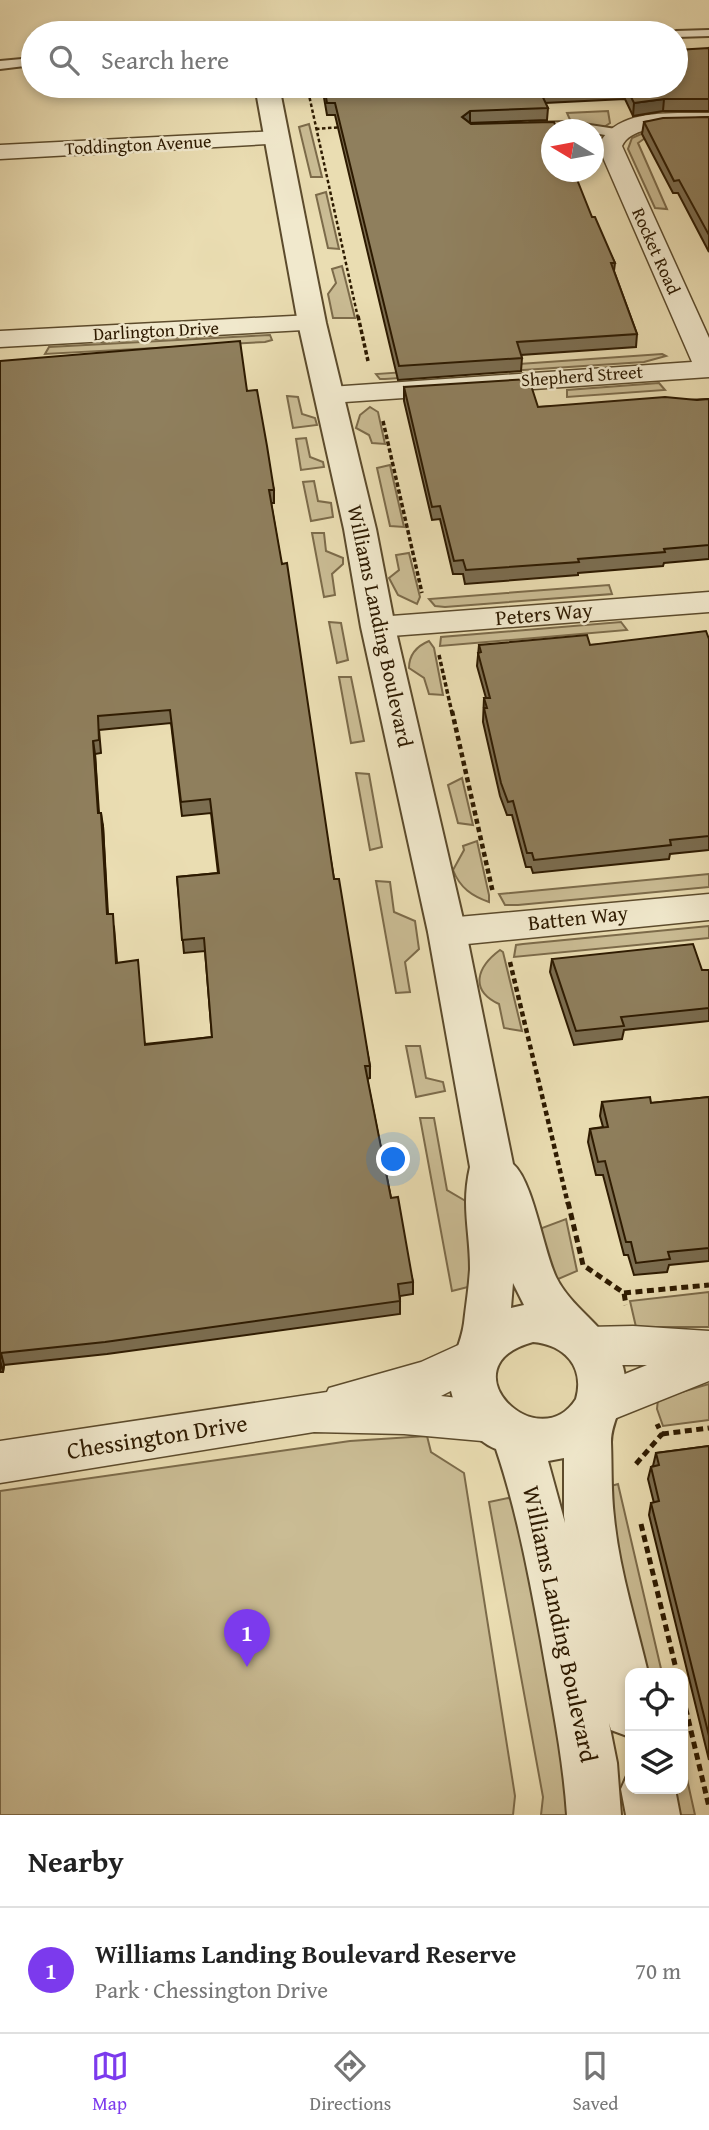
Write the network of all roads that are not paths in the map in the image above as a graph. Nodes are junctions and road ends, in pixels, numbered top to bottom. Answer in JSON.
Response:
{"nodes":[{"id":1,"x":709,"y":33,"type":"edge"},
{"id":2,"x":688,"y":34,"type":"edge"},
{"id":3,"x":21,"y":63,"type":"edge"},
{"id":4,"x":0,"y":65,"type":"edge"},
{"id":5,"x":269,"y":98,"type":"edge"},
{"id":6,"x":709,"y":120,"type":"edge"},
{"id":7,"x":521,"y":128,"type":"edge"},
{"id":8,"x":616,"y":133,"type":"junction"},
{"id":9,"x":277,"y":138,"type":"junction"},
{"id":10,"x":0,"y":152,"type":"edge"},
{"id":11,"x":312,"y":323,"type":"junction"},
{"id":12,"x":0,"y":339,"type":"edge"},
{"id":13,"x":709,"y":369,"type":"edge"},
{"id":14,"x":330,"y":394,"type":"junction"},
{"id":15,"x":709,"y":601,"type":"edge"},
{"id":16,"x":378,"y":627,"type":"junction"},
{"id":17,"x":709,"y":907,"type":"edge"},
{"id":18,"x":447,"y":932,"type":"junction"},
{"id":19,"x":492,"y":1167,"type":"junction"},
{"id":20,"x":581,"y":1340,"type":"junction"},
{"id":21,"x":480,"y":1349,"type":"junction"},
{"id":22,"x":709,"y":1350,"type":"edge"},
{"id":23,"x":709,"y":1361,"type":"edge"},
{"id":24,"x":609,"y":1406,"type":"junction"},
{"id":25,"x":314,"y":1412,"type":"junction"},
{"id":26,"x":504,"y":1429,"type":"junction"},
{"id":27,"x":0,"y":1462,"type":"edge"},
{"id":28,"x":625,"y":1688,"type":"edge"},
{"id":29,"x":649,"y":1794,"type":"edge"},
{"id":30,"x":594,"y":1815,"type":"edge"},
{"id":31,"x":653,"y":1815,"type":"edge"}],
"edges":[{"from":1,"to":2,"type":"lane"},
{"from":3,"to":4,"type":"lane"},
{"from":5,"to":9,"type":"street","name":"Williams Landing Boulevard"},
{"from":6,"to":8,"type":"street"},
{"from":7,"to":8,"type":"lane"},
{"from":8,"to":13,"type":"street","name":"Rocket Road"},
{"from":9,"to":10,"type":"street","name":"Toddington Avenue"},
{"from":9,"to":11,"type":"street","name":"Williams Landing Boulevard"},
{"from":11,"to":12,"type":"street","name":"Darlington Drive"},
{"from":11,"to":14,"type":"street","name":"Williams Landing Boulevard"},
{"from":13,"to":14,"type":"street","name":"Shepherd Street"},
{"from":14,"to":16,"type":"street","name":"Williams Landing Boulevard"},
{"from":15,"to":16,"type":"street","name":"Peters Way"},
{"from":16,"to":18,"type":"street","name":"Williams Landing Boulevard"},
{"from":17,"to":18,"type":"street","name":"Batten Way"},
{"from":18,"to":19,"type":"street","name":"Williams Landing Boulevard"},
{"from":19,"to":20,"type":"street","name":"Williams Landing Boulevard"},
{"from":19,"to":21,"type":"street","name":"Williams Landing Boulevard"},
{"from":20,"to":21,"type":"street"},
{"from":20,"to":22,"type":"street"},
{"from":20,"to":24,"type":"street"},
{"from":21,"to":25,"type":"street","name":"Chessington Drive"},
{"from":21,"to":26,"type":"street"},
{"from":23,"to":24,"type":"street"},
{"from":24,"to":26,"type":"street"},
{"from":24,"to":28,"type":"street"},
{"from":25,"to":26,"type":"street","name":"Chessington Drive"},
{"from":25,"to":27,"type":"street","name":"Chessington Drive"},
{"from":26,"to":30,"type":"street","name":"Williams Landing Boulevard"},
{"from":29,"to":31,"type":"street"}]}
